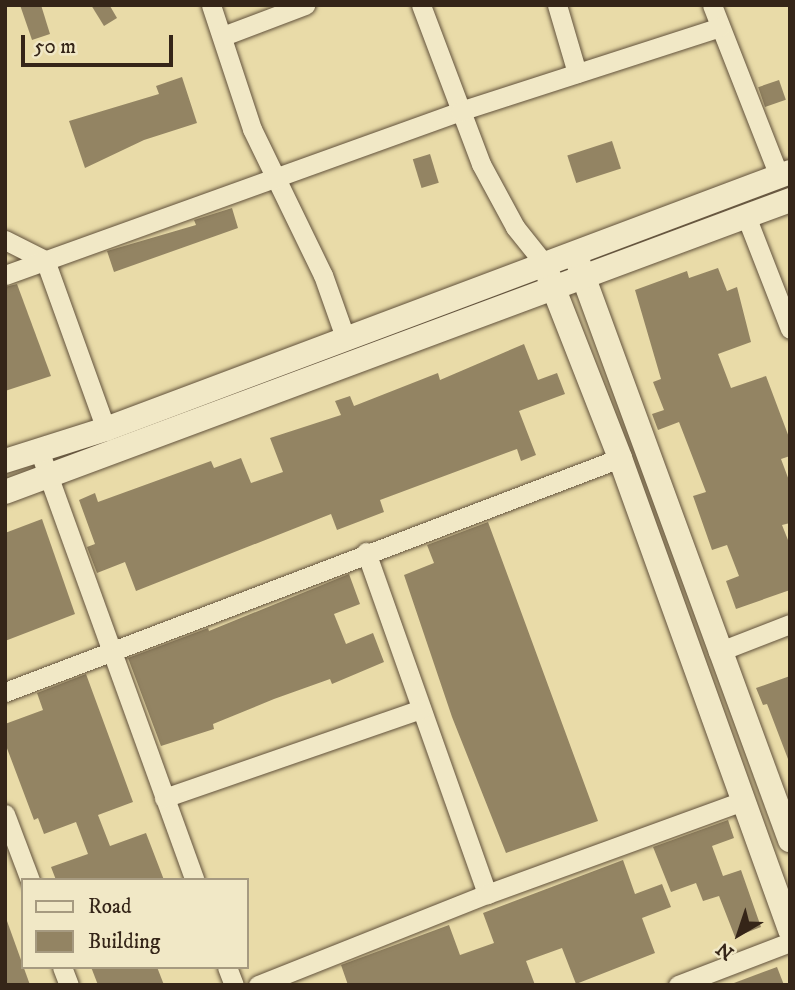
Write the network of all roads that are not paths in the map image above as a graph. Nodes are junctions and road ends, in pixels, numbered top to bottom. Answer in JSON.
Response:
{"nodes":[{"id":1,"x":211,"y":5,"type":"edge"},
{"id":2,"x":305,"y":5,"type":"edge"},
{"id":3,"x":421,"y":5,"type":"edge"},
{"id":4,"x":556,"y":5,"type":"edge"},
{"id":5,"x":712,"y":5,"type":"edge"},
{"id":6,"x":720,"y":27,"type":"junction"},
{"id":7,"x":223,"y":36,"type":"junction"},
{"id":8,"x":577,"y":73,"type":"junction"},
{"id":9,"x":460,"y":111,"type":"junction"},
{"id":10,"x":784,"y":174,"type":"edge"},
{"id":11,"x":273,"y":180,"type":"junction"},
{"id":12,"x":790,"y":200,"type":"edge"},
{"id":13,"x":746,"y":216,"type":"junction"},
{"id":14,"x":5,"y":240,"type":"edge"},
{"id":15,"x":574,"y":251,"type":"junction"},
{"id":16,"x":45,"y":260,"type":"junction"},
{"id":17,"x":543,"y":262,"type":"junction"},
{"id":18,"x":5,"y":275,"type":"edge"},
{"id":19,"x":583,"y":276,"type":"junction"},
{"id":20,"x":553,"y":287,"type":"junction"},
{"id":21,"x":790,"y":329,"type":"edge"},
{"id":22,"x":346,"y":340,"type":"junction"},
{"id":23,"x":106,"y":429,"type":"junction"},
{"id":24,"x":39,"y":450,"type":"junction"},
{"id":25,"x":620,"y":458,"type":"junction"},
{"id":26,"x":5,"y":461,"type":"edge"},
{"id":27,"x":48,"y":477,"type":"junction"},
{"id":28,"x":5,"y":492,"type":"edge"},
{"id":29,"x":366,"y":552,"type":"junction"},
{"id":30,"x":790,"y":624,"type":"edge"},
{"id":31,"x":109,"y":649,"type":"junction"},
{"id":32,"x":718,"y":652,"type":"junction"},
{"id":33,"x":5,"y":692,"type":"edge"},
{"id":34,"x":421,"y":709,"type":"junction"},
{"id":35,"x":780,"y":788,"type":"edge"},
{"id":36,"x":164,"y":798,"type":"junction"},
{"id":37,"x":743,"y":801,"type":"junction"},
{"id":38,"x":5,"y":814,"type":"edge"},
{"id":39,"x":790,"y":840,"type":"edge"},
{"id":40,"x":29,"y":878,"type":"edge"},
{"id":41,"x":194,"y":878,"type":"edge"},
{"id":42,"x":487,"y":894,"type":"junction"},
{"id":43,"x":790,"y":930,"type":"edge"},
{"id":44,"x":790,"y":942,"type":"edge"},
{"id":45,"x":258,"y":985,"type":"edge"},
{"id":46,"x":678,"y":985,"type":"edge"}],
"edges":[{"from":1,"to":7,"type":"street"},
{"from":2,"to":7,"type":"street"},
{"from":3,"to":9,"type":"street"},
{"from":4,"to":8,"type":"street"},
{"from":5,"to":6,"type":"street"},
{"from":6,"to":8,"type":"street"},
{"from":6,"to":10,"type":"street"},
{"from":7,"to":11,"type":"street"},
{"from":8,"to":9,"type":"street"},
{"from":9,"to":11,"type":"street"},
{"from":9,"to":17,"type":"street"},
{"from":10,"to":15,"type":"street"},
{"from":11,"to":16,"type":"street"},
{"from":11,"to":22,"type":"street"},
{"from":12,"to":13,"type":"street"},
{"from":13,"to":19,"type":"street"},
{"from":13,"to":21,"type":"street"},
{"from":14,"to":16,"type":"street"},
{"from":15,"to":17,"type":"street"},
{"from":15,"to":19,"type":"street"},
{"from":16,"to":18,"type":"street"},
{"from":16,"to":23,"type":"street"},
{"from":17,"to":20,"type":"street"},
{"from":17,"to":22,"type":"street"},
{"from":19,"to":20,"type":"street"},
{"from":19,"to":32,"type":"street"},
{"from":20,"to":25,"type":"street"},
{"from":20,"to":27,"type":"street"},
{"from":22,"to":23,"type":"street"},
{"from":23,"to":24,"type":"street"},
{"from":24,"to":26,"type":"street"},
{"from":24,"to":27,"type":"street"},
{"from":25,"to":29,"type":"street"},
{"from":25,"to":37,"type":"street"},
{"from":27,"to":28,"type":"street"},
{"from":27,"to":31,"type":"street"},
{"from":29,"to":31,"type":"street"},
{"from":29,"to":34,"type":"street"},
{"from":30,"to":32,"type":"street"},
{"from":31,"to":33,"type":"street"},
{"from":31,"to":36,"type":"street"},
{"from":32,"to":35,"type":"street"},
{"from":34,"to":36,"type":"street"},
{"from":34,"to":42,"type":"street"},
{"from":35,"to":39,"type":"street"},
{"from":36,"to":41,"type":"street"},
{"from":37,"to":42,"type":"street"},
{"from":37,"to":43,"type":"street"},
{"from":38,"to":40,"type":"street"},
{"from":42,"to":45,"type":"street"},
{"from":44,"to":46,"type":"street"}]}
